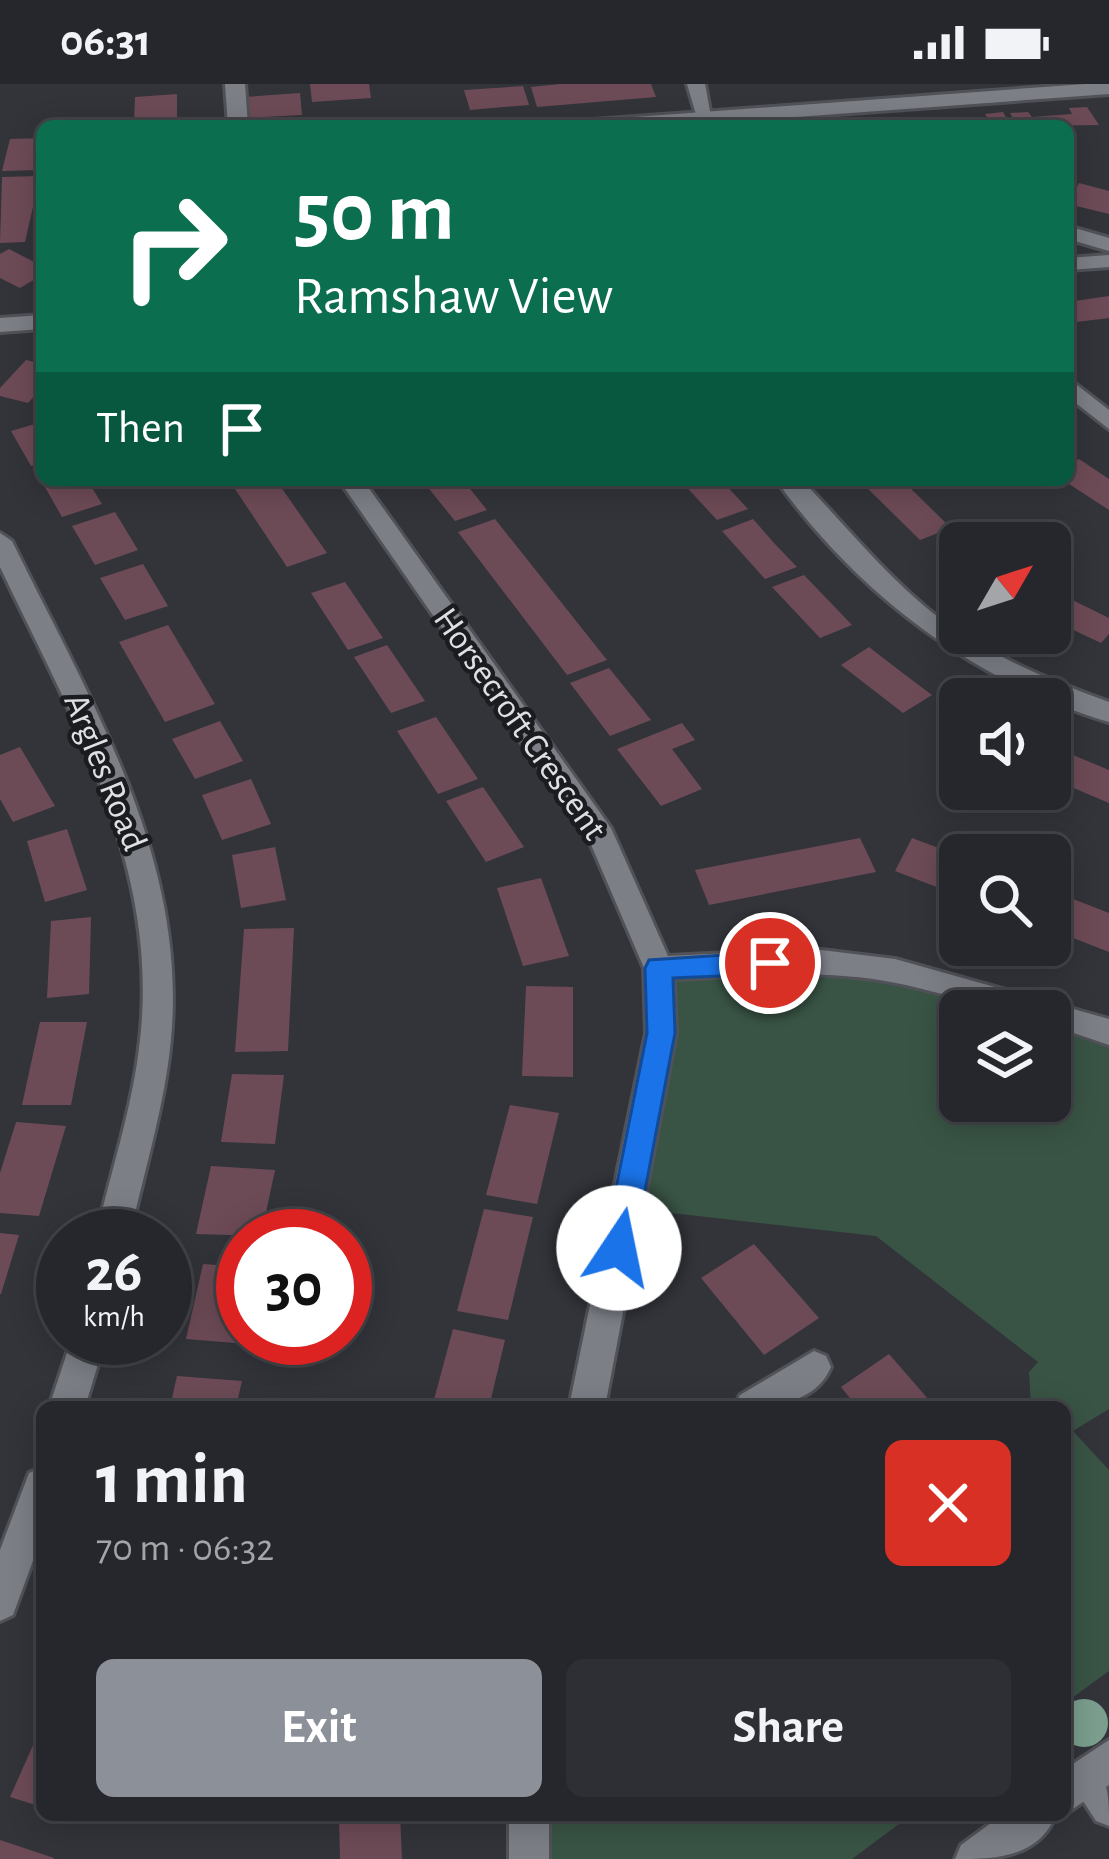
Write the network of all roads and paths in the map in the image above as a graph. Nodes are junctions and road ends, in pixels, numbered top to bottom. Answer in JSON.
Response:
{"nodes":[{"id":1,"x":235,"y":84,"type":"edge"},
{"id":2,"x":696,"y":84,"type":"edge"},
{"id":3,"x":1109,"y":88,"type":"edge"},
{"id":4,"x":238,"y":120,"type":"edge"},
{"id":5,"x":707,"y":120,"type":"edge"},
{"id":6,"x":732,"y":120,"type":"edge"},
{"id":7,"x":1074,"y":234,"type":"edge"},
{"id":8,"x":1109,"y":245,"type":"edge"},
{"id":9,"x":1109,"y":261,"type":"edge"},
{"id":10,"x":1074,"y":263,"type":"edge"},
{"id":11,"x":36,"y":322,"type":"edge"},
{"id":12,"x":0,"y":325,"type":"edge"},
{"id":13,"x":1074,"y":390,"type":"edge"},
{"id":14,"x":1109,"y":422,"type":"edge"},
{"id":15,"x":355,"y":486,"type":"edge"},
{"id":16,"x":794,"y":486,"type":"edge"},
{"id":17,"x":0,"y":541,"type":"edge"},
{"id":18,"x":14,"y":603,"type":"edge"},
{"id":19,"x":1109,"y":712,"type":"edge"},
{"id":20,"x":659,"y":968,"type":"junction"},
{"id":21,"x":965,"y":990,"type":"edge"},
{"id":22,"x":1071,"y":1020,"type":"edge"},
{"id":23,"x":1109,"y":1032,"type":"edge"},
{"id":24,"x":119,"y":1209,"type":"edge"},
{"id":25,"x":80,"y":1365,"type":"edge"},
{"id":26,"x":814,"y":1367,"type":"dead end"},
{"id":27,"x":69,"y":1401,"type":"edge"},
{"id":28,"x":588,"y":1401,"type":"edge"},
{"id":29,"x":768,"y":1401,"type":"edge"},
{"id":30,"x":36,"y":1502,"type":"edge"},
{"id":31,"x":0,"y":1602,"type":"edge"},
{"id":32,"x":529,"y":1821,"type":"edge"},
{"id":33,"x":1028,"y":1821,"type":"edge"},
{"id":34,"x":529,"y":1859,"type":"edge"},
{"id":35,"x":975,"y":1859,"type":"edge"}],
"edges":[{"from":1,"to":4,"type":"street"},
{"from":2,"to":5,"type":"lane"},
{"from":3,"to":6,"type":"street"},
{"from":7,"to":8,"type":"street"},
{"from":9,"to":10,"type":"street"},
{"from":11,"to":12,"type":"street"},
{"from":13,"to":14,"type":"street"},
{"from":15,"to":20,"type":"street","name":"Horsecroft Crescent"},
{"from":16,"to":19,"type":"street"},
{"from":17,"to":18,"type":"street","name":"Argles Road"},
{"from":18,"to":24,"type":"street","name":"Argles Road"},
{"from":20,"to":21,"type":"street"},
{"from":20,"to":28,"type":"street","name":"Horsecroft Crescent"},
{"from":22,"to":23,"type":"street"},
{"from":25,"to":27,"type":"street"},
{"from":26,"to":29,"type":"street"},
{"from":30,"to":31,"type":"street"},
{"from":32,"to":34,"type":"street"},
{"from":33,"to":35,"type":"street"}]}
